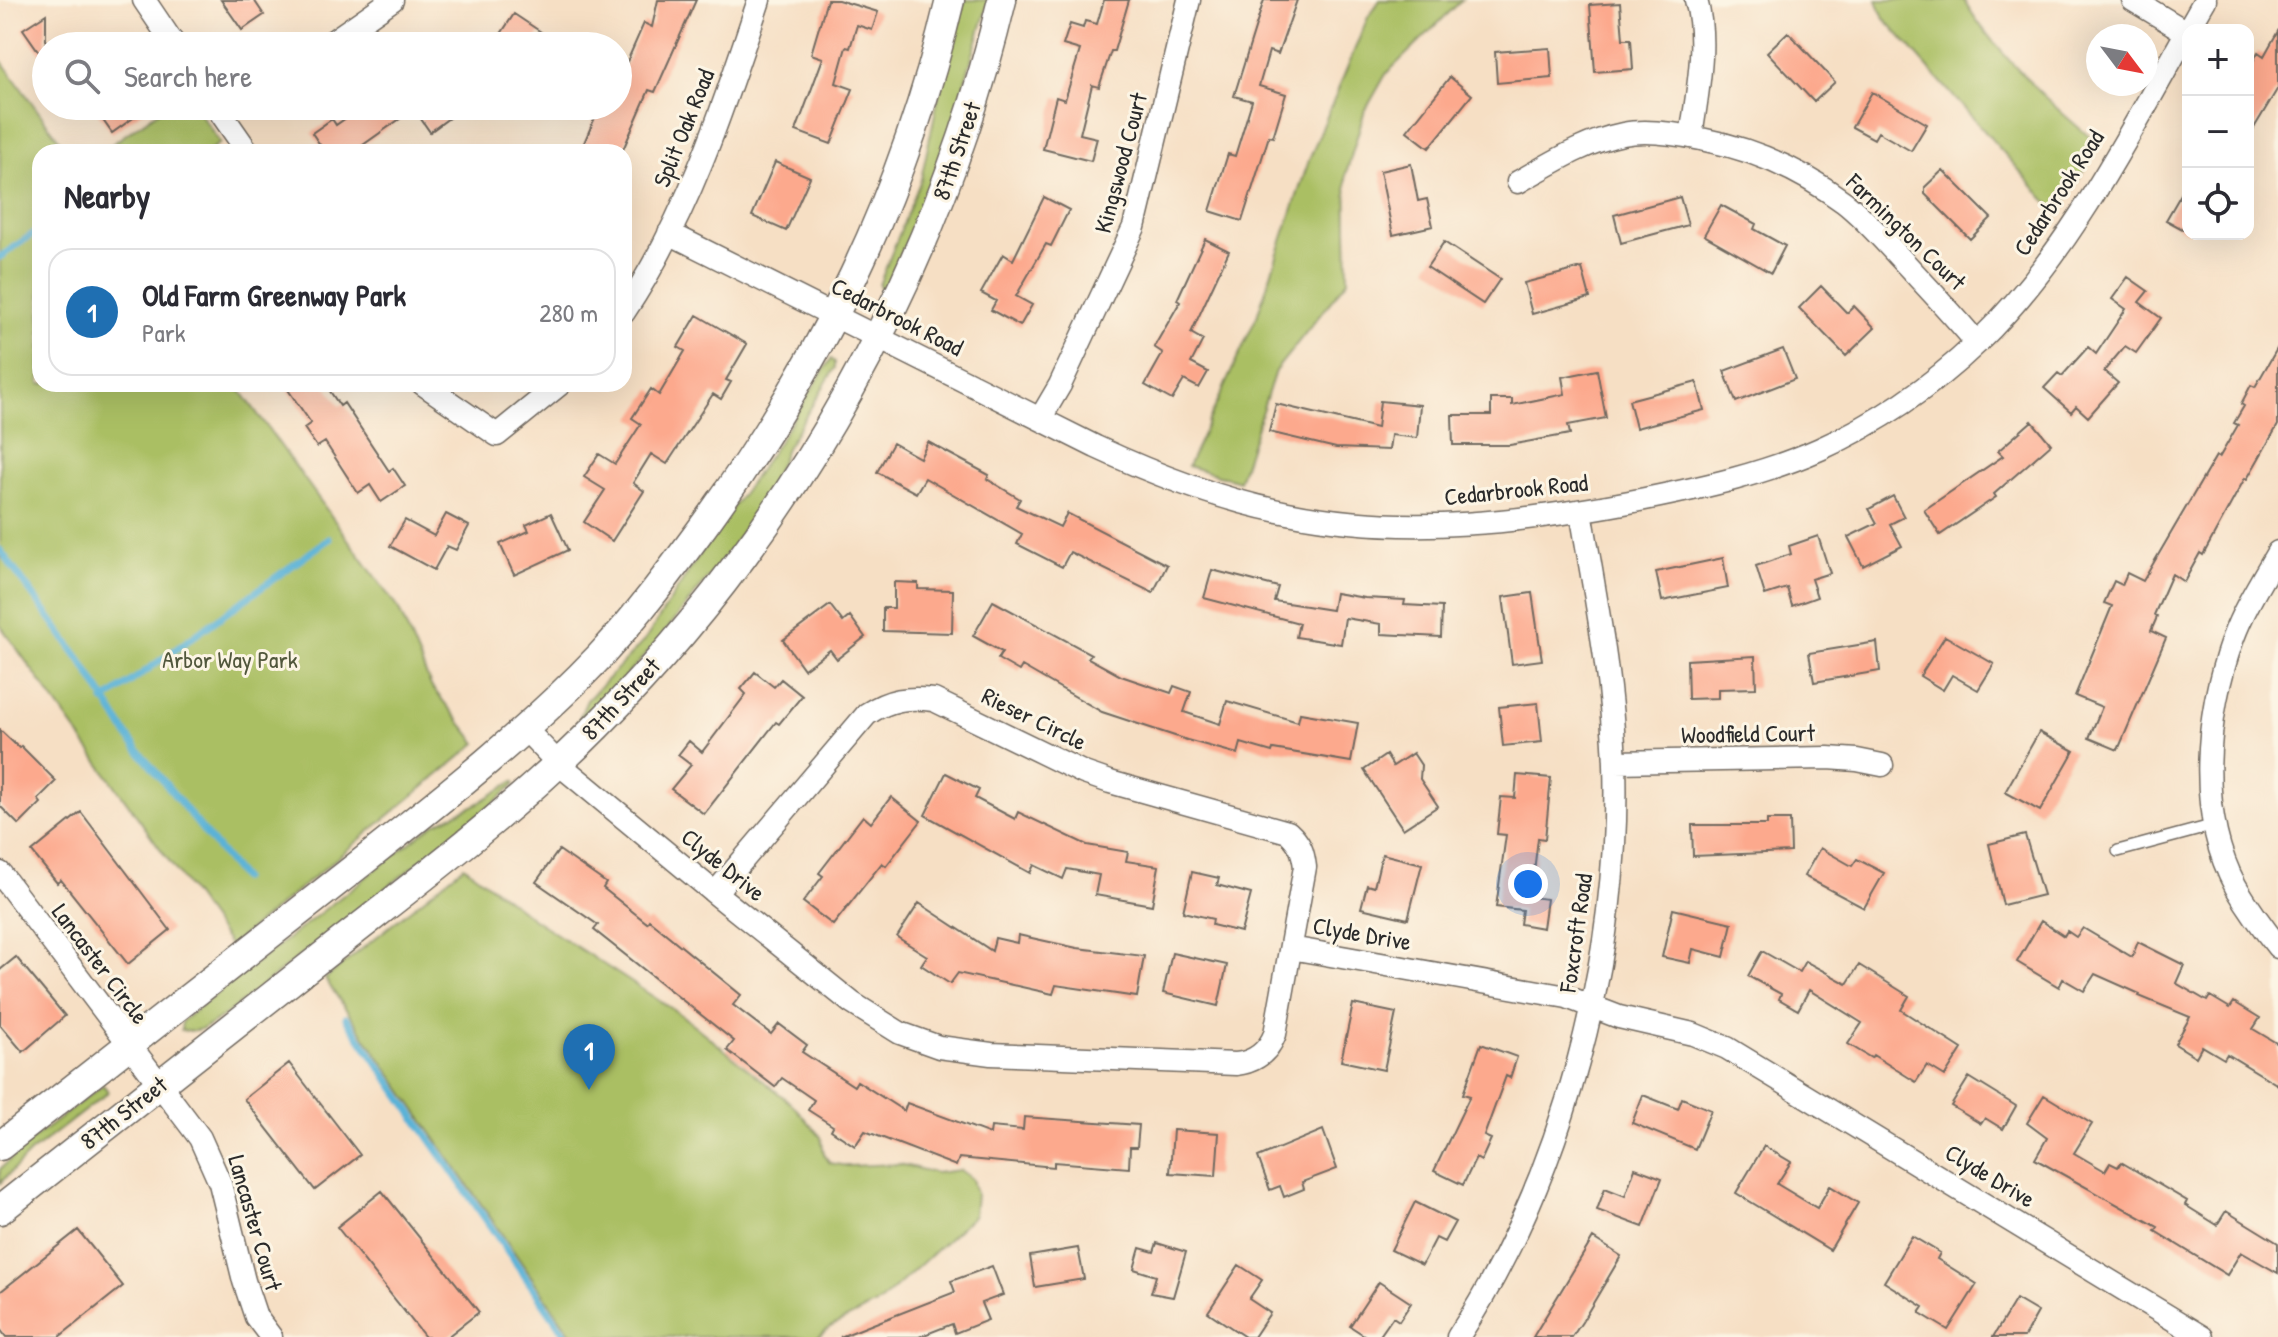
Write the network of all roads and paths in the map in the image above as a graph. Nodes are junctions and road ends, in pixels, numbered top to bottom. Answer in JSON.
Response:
{"nodes":[{"id":1,"x":144,"y":0,"type":"edge"},
{"id":2,"x":392,"y":0,"type":"edge"},
{"id":3,"x":759,"y":0,"type":"edge"},
{"id":4,"x":950,"y":0,"type":"edge"},
{"id":5,"x":1002,"y":0,"type":"edge"},
{"id":6,"x":1189,"y":0,"type":"edge"},
{"id":7,"x":1696,"y":0,"type":"edge"},
{"id":8,"x":2133,"y":0,"type":"edge"},
{"id":9,"x":2205,"y":0,"type":"edge"},
{"id":10,"x":2191,"y":24,"type":"edge"},
{"id":11,"x":2182,"y":30,"type":"edge"},
{"id":12,"x":166,"y":32,"type":"edge"},
{"id":13,"x":346,"y":32,"type":"edge"},
{"id":14,"x":2182,"y":39,"type":"edge"},
{"id":15,"x":231,"y":120,"type":"edge"},
{"id":16,"x":1691,"y":137,"type":"junction"},
{"id":17,"x":244,"y":144,"type":"edge"},
{"id":18,"x":1518,"y":182,"type":"dead end"},
{"id":19,"x":669,"y":233,"type":"junction"},
{"id":20,"x":632,"y":298,"type":"edge"},
{"id":21,"x":835,"y":315,"type":"junction"},
{"id":22,"x":879,"y":338,"type":"junction"},
{"id":23,"x":1977,"y":343,"type":"junction"},
{"id":24,"x":435,"y":392,"type":"edge"},
{"id":25,"x":550,"y":392,"type":"edge"},
{"id":26,"x":1040,"y":419,"type":"junction"},
{"id":27,"x":1581,"y":511,"type":"junction"},
{"id":28,"x":2278,"y":552,"type":"edge"},
{"id":29,"x":524,"y":728,"type":"junction"},
{"id":30,"x":1615,"y":762,"type":"junction"},
{"id":31,"x":559,"y":764,"type":"junction"},
{"id":32,"x":1882,"y":765,"type":"dead end"},
{"id":33,"x":2215,"y":825,"type":"junction"},
{"id":34,"x":2118,"y":851,"type":"dead end"},
{"id":35,"x":0,"y":873,"type":"edge"},
{"id":36,"x":715,"y":893,"type":"junction"},
{"id":37,"x":2278,"y":947,"type":"edge"},
{"id":38,"x":1291,"y":948,"type":"junction"},
{"id":39,"x":1592,"y":1007,"type":"junction"},
{"id":40,"x":129,"y":1045,"type":"junction"},
{"id":41,"x":160,"y":1084,"type":"junction"},
{"id":42,"x":0,"y":1146,"type":"edge"},
{"id":43,"x":0,"y":1210,"type":"edge"},
{"id":44,"x":271,"y":1337,"type":"edge"},
{"id":45,"x":1458,"y":1337,"type":"edge"},
{"id":46,"x":2202,"y":1337,"type":"edge"}],
"edges":[{"from":1,"to":12,"type":"street"},
{"from":2,"to":13,"type":"street"},
{"from":3,"to":19,"type":"street","name":"Split Oak Road"},
{"from":4,"to":21,"type":"street","name":"87th Street"},
{"from":5,"to":22,"type":"street","name":"87th Street"},
{"from":6,"to":26,"type":"street","name":"Kingswood Court"},
{"from":7,"to":16,"type":"street"},
{"from":8,"to":11,"type":"street"},
{"from":9,"to":10,"type":"street","name":"Cedarbrook Road"},
{"from":14,"to":23,"type":"street","name":"Cedarbrook Road"},
{"from":15,"to":17,"type":"street"},
{"from":16,"to":18,"type":"street","name":"Farmington Court"},
{"from":16,"to":23,"type":"street","name":"Farmington Court"},
{"from":19,"to":20,"type":"street","name":"Split Oak Road"},
{"from":19,"to":21,"type":"street","name":"Cedarbrook Road"},
{"from":21,"to":22,"type":"street","name":"Cedarbrook Road"},
{"from":21,"to":29,"type":"street","name":"87th Street"},
{"from":22,"to":26,"type":"street","name":"Cedarbrook Road"},
{"from":22,"to":31,"type":"street","name":"87th Street"},
{"from":23,"to":27,"type":"street","name":"Cedarbrook Road"},
{"from":24,"to":25,"type":"street"},
{"from":26,"to":27,"type":"street","name":"Cedarbrook Road"},
{"from":27,"to":30,"type":"street","name":"Foxcroft Road"},
{"from":28,"to":33,"type":"street"},
{"from":29,"to":31,"type":"street","name":"Clyde Drive"},
{"from":29,"to":40,"type":"street","name":"87th Street"},
{"from":30,"to":32,"type":"street","name":"Woodfield Court"},
{"from":30,"to":39,"type":"street","name":"Foxcroft Road"},
{"from":31,"to":36,"type":"street","name":"Clyde Drive"},
{"from":31,"to":41,"type":"street","name":"87th Street"},
{"from":33,"to":34,"type":"lane"},
{"from":33,"to":37,"type":"street"},
{"from":35,"to":40,"type":"street","name":"Lancaster Circle"},
{"from":36,"to":38,"type":"street","name":"Clyde Drive"},
{"from":36,"to":38,"type":"street","name":"Rieser Circle"},
{"from":38,"to":39,"type":"street","name":"Clyde Drive"},
{"from":39,"to":45,"type":"street","name":"Foxcroft Road"},
{"from":39,"to":46,"type":"street","name":"Clyde Drive"},
{"from":40,"to":41,"type":"street","name":"Lancaster Circle"},
{"from":40,"to":42,"type":"street","name":"87th Street"},
{"from":41,"to":43,"type":"street","name":"87th Street"},
{"from":41,"to":44,"type":"street","name":"Lancaster Court"}]}
